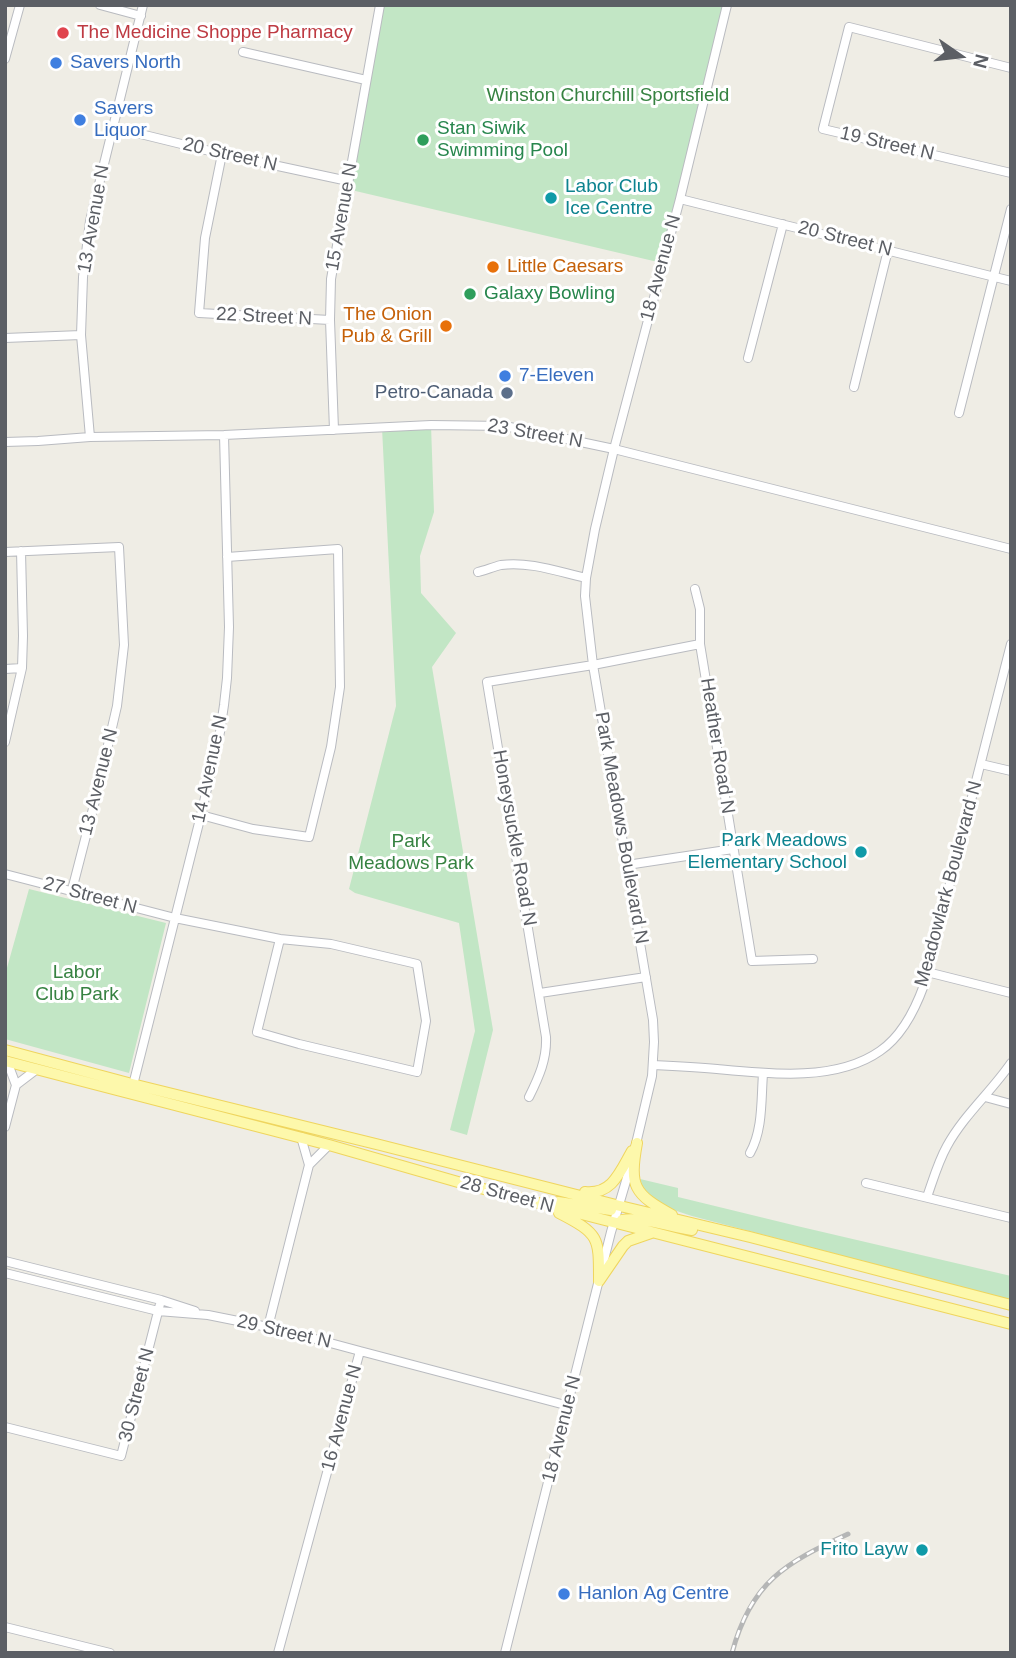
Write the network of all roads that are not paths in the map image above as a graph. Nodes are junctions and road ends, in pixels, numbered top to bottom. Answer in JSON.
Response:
{"nodes":[{"id":1,"x":20,"y":5,"type":"edge"},
{"id":2,"x":100,"y":5,"type":"edge"},
{"id":3,"x":143,"y":5,"type":"edge"},
{"id":4,"x":380,"y":5,"type":"edge"},
{"id":5,"x":727,"y":5,"type":"edge"},
{"id":6,"x":141,"y":16,"type":"junction"},
{"id":7,"x":243,"y":52,"type":"dead end"},
{"id":8,"x":5,"y":60,"type":"edge"},
{"id":9,"x":1011,"y":68,"type":"edge"},
{"id":10,"x":366,"y":80,"type":"junction"},
{"id":11,"x":112,"y":127,"type":"junction"},
{"id":12,"x":222,"y":154,"type":"junction"},
{"id":13,"x":1011,"y":173,"type":"edge"},
{"id":14,"x":348,"y":181,"type":"junction"},
{"id":15,"x":680,"y":199,"type":"junction"},
{"id":16,"x":1011,"y":209,"type":"edge"},
{"id":17,"x":783,"y":224,"type":"junction"},
{"id":18,"x":888,"y":250,"type":"junction"},
{"id":19,"x":993,"y":277,"type":"junction"},
{"id":20,"x":1011,"y":281,"type":"edge"},
{"id":21,"x":330,"y":320,"type":"junction"},
{"id":22,"x":81,"y":335,"type":"junction"},
{"id":23,"x":5,"y":338,"type":"edge"},
{"id":24,"x":748,"y":358,"type":"dead end"},
{"id":25,"x":854,"y":387,"type":"dead end"},
{"id":26,"x":960,"y":413,"type":"dead end"},
{"id":27,"x":334,"y":430,"type":"junction"},
{"id":28,"x":224,"y":435,"type":"junction"},
{"id":29,"x":90,"y":438,"type":"junction"},
{"id":30,"x":5,"y":442,"type":"edge"},
{"id":31,"x":614,"y":449,"type":"junction"},
{"id":32,"x":1011,"y":549,"type":"edge"},
{"id":33,"x":21,"y":551,"type":"junction"},
{"id":34,"x":5,"y":552,"type":"edge"},
{"id":35,"x":227,"y":557,"type":"junction"},
{"id":36,"x":478,"y":572,"type":"dead end"},
{"id":37,"x":586,"y":578,"type":"junction"},
{"id":38,"x":695,"y":589,"type":"dead end"},
{"id":39,"x":700,"y":644,"type":"junction"},
{"id":40,"x":1011,"y":644,"type":"edge"},
{"id":41,"x":593,"y":665,"type":"junction"},
{"id":42,"x":22,"y":668,"type":"junction"},
{"id":43,"x":5,"y":669,"type":"edge"},
{"id":44,"x":5,"y":742,"type":"edge"},
{"id":45,"x":981,"y":764,"type":"junction"},
{"id":46,"x":1011,"y":771,"type":"edge"},
{"id":47,"x":201,"y":815,"type":"junction"},
{"id":48,"x":733,"y":849,"type":"junction"},
{"id":49,"x":627,"y":866,"type":"junction"},
{"id":50,"x":5,"y":874,"type":"edge"},
{"id":51,"x":72,"y":890,"type":"junction"},
{"id":52,"x":175,"y":918,"type":"junction"},
{"id":53,"x":280,"y":939,"type":"junction"},
{"id":54,"x":813,"y":960,"type":"dead end"},
{"id":55,"x":928,"y":972,"type":"junction"},
{"id":56,"x":646,"y":977,"type":"junction"},
{"id":57,"x":540,"y":993,"type":"junction"},
{"id":58,"x":1011,"y":993,"type":"edge"},
{"id":59,"x":6,"y":1057,"type":"edge"},
{"id":60,"x":1011,"y":1063,"type":"edge"},
{"id":61,"x":653,"y":1065,"type":"junction"},
{"id":62,"x":37,"y":1069,"type":"junction"},
{"id":63,"x":763,"y":1074,"type":"junction"},
{"id":64,"x":16,"y":1085,"type":"junction"},
{"id":65,"x":132,"y":1089,"type":"junction"},
{"id":66,"x":529,"y":1097,"type":"dead end"},
{"id":67,"x":985,"y":1097,"type":"junction"},
{"id":68,"x":1011,"y":1104,"type":"edge"},
{"id":69,"x":5,"y":1127,"type":"edge"},
{"id":70,"x":301,"y":1137,"type":"junction"},
{"id":71,"x":637,"y":1143,"type":"junction"},
{"id":72,"x":329,"y":1145,"type":"junction"},
{"id":73,"x":750,"y":1153,"type":"dead end"},
{"id":74,"x":309,"y":1165,"type":"junction"},
{"id":75,"x":866,"y":1183,"type":"dead end"},
{"id":76,"x":471,"y":1186,"type":"junction"},
{"id":77,"x":558,"y":1190,"type":"junction"},
{"id":78,"x":927,"y":1197,"type":"junction"},
{"id":79,"x":540,"y":1204,"type":"junction"},
{"id":80,"x":620,"y":1206,"type":"junction"},
{"id":81,"x":1011,"y":1218,"type":"edge"},
{"id":82,"x":615,"y":1222,"type":"junction"},
{"id":83,"x":685,"y":1222,"type":"junction"},
{"id":84,"x":654,"y":1233,"type":"junction"},
{"id":85,"x":750,"y":1237,"type":"junction"},
{"id":86,"x":5,"y":1261,"type":"edge"},
{"id":87,"x":5,"y":1273,"type":"edge"},
{"id":88,"x":599,"y":1281,"type":"junction"},
{"id":89,"x":161,"y":1300,"type":"junction"},
{"id":90,"x":1011,"y":1305,"type":"edge"},
{"id":91,"x":158,"y":1311,"type":"junction"},
{"id":92,"x":208,"y":1315,"type":"junction"},
{"id":93,"x":1011,"y":1324,"type":"edge"},
{"id":94,"x":268,"y":1327,"type":"junction"},
{"id":95,"x":360,"y":1351,"type":"junction"},
{"id":96,"x":569,"y":1406,"type":"junction"},
{"id":97,"x":5,"y":1427,"type":"edge"},
{"id":98,"x":5,"y":1627,"type":"edge"},
{"id":99,"x":110,"y":1653,"type":"edge"},
{"id":100,"x":278,"y":1653,"type":"edge"},
{"id":101,"x":505,"y":1653,"type":"edge"}],
"edges":[{"from":1,"to":8,"type":"street"},
{"from":2,"to":6,"type":"street"},
{"from":3,"to":6,"type":"street","name":"13 Avenue N"},
{"from":4,"to":10,"type":"street","name":"15 Avenue N"},
{"from":5,"to":15,"type":"street","name":"18 Avenue N"},
{"from":6,"to":11,"type":"street","name":"13 Avenue N"},
{"from":7,"to":10,"type":"street"},
{"from":9,"to":13,"type":"street","name":"19 Street N"},
{"from":10,"to":14,"type":"street","name":"15 Avenue N"},
{"from":11,"to":12,"type":"street","name":"20 Street N"},
{"from":11,"to":22,"type":"street","name":"13 Avenue N"},
{"from":12,"to":14,"type":"street","name":"20 Street N"},
{"from":12,"to":21,"type":"street","name":"22 Street N"},
{"from":14,"to":21,"type":"street","name":"15 Avenue N"},
{"from":15,"to":17,"type":"street","name":"20 Street N"},
{"from":15,"to":31,"type":"street","name":"18 Avenue N"},
{"from":16,"to":19,"type":"street"},
{"from":17,"to":18,"type":"street","name":"20 Street N"},
{"from":17,"to":24,"type":"street"},
{"from":18,"to":19,"type":"street","name":"20 Street N"},
{"from":18,"to":25,"type":"street"},
{"from":19,"to":20,"type":"street","name":"20 Street N"},
{"from":19,"to":26,"type":"street"},
{"from":21,"to":27,"type":"street","name":"15 Avenue N"},
{"from":22,"to":23,"type":"street"},
{"from":22,"to":29,"type":"street","name":"13 Avenue N"},
{"from":27,"to":28,"type":"street","name":"23 Street N"},
{"from":27,"to":31,"type":"street","name":"23 Street N"},
{"from":28,"to":29,"type":"street","name":"23 Street N"},
{"from":28,"to":35,"type":"street","name":"14 Avenue N"},
{"from":29,"to":30,"type":"street","name":"23 Street N"},
{"from":31,"to":32,"type":"street","name":"23 Street N"},
{"from":31,"to":37,"type":"street","name":"Park Meadows Boulevard N"},
{"from":33,"to":34,"type":"street"},
{"from":33,"to":42,"type":"street"},
{"from":33,"to":51,"type":"street","name":"13 Avenue N"},
{"from":35,"to":47,"type":"street","name":"14 Avenue N"},
{"from":35,"to":47,"type":"street"},
{"from":36,"to":37,"type":"street"},
{"from":37,"to":41,"type":"street","name":"Park Meadows Boulevard N"},
{"from":38,"to":39,"type":"street","name":"Heather Road N"},
{"from":39,"to":41,"type":"street"},
{"from":39,"to":48,"type":"street","name":"Heather Road N"},
{"from":40,"to":45,"type":"street","name":"Meadowlark Boulevard N"},
{"from":41,"to":49,"type":"street","name":"Park Meadows Boulevard N"},
{"from":41,"to":57,"type":"street","name":"Honeysuckle Road N"},
{"from":42,"to":43,"type":"street"},
{"from":42,"to":44,"type":"street"},
{"from":45,"to":46,"type":"street"},
{"from":45,"to":55,"type":"street","name":"Meadowlark Boulevard N"},
{"from":47,"to":52,"type":"street","name":"14 Avenue N"},
{"from":48,"to":49,"type":"street"},
{"from":48,"to":54,"type":"street","name":"Heather Road N"},
{"from":49,"to":56,"type":"street","name":"Park Meadows Boulevard N"},
{"from":50,"to":51,"type":"street","name":"27 Street N"},
{"from":51,"to":52,"type":"street","name":"27 Street N"},
{"from":52,"to":53,"type":"street","name":"27 Street N"},
{"from":52,"to":65,"type":"street","name":"14 Avenue N"},
{"from":53,"to":53,"type":"street","name":"27 Street N"},
{"from":55,"to":58,"type":"street"},
{"from":55,"to":63,"type":"street","name":"Meadowlark Boulevard N"},
{"from":56,"to":57,"type":"street"},
{"from":56,"to":61,"type":"street","name":"Park Meadows Boulevard N"},
{"from":57,"to":66,"type":"street","name":"Honeysuckle Road N"},
{"from":59,"to":62,"type":"main road","name":"28 Street N"},
{"from":59,"to":64,"type":"street"},
{"from":59,"to":65,"type":"main road","name":"28 Street N"},
{"from":60,"to":67,"type":"street"},
{"from":61,"to":63,"type":"street","name":"Meadowlark Boulevard N"},
{"from":61,"to":71,"type":"street","name":"Park Meadows Boulevard N"},
{"from":62,"to":64,"type":"street"},
{"from":62,"to":65,"type":"main road","name":"28 Street N"},
{"from":63,"to":73,"type":"street"},
{"from":64,"to":69,"type":"street"},
{"from":65,"to":70,"type":"main road","name":"28 Street N"},
{"from":65,"to":77,"type":"main road","name":"28 Street N"},
{"from":67,"to":68,"type":"street"},
{"from":67,"to":78,"type":"street"},
{"from":70,"to":72,"type":"main road","name":"28 Street N"},
{"from":70,"to":74,"type":"street"},
{"from":71,"to":77,"type":"main road"},
{"from":71,"to":80,"type":"street","name":"Park Meadows Boulevard N"},
{"from":71,"to":83,"type":"main road"},
{"from":72,"to":74,"type":"street"},
{"from":72,"to":76,"type":"main road","name":"28 Street N"},
{"from":74,"to":94,"type":"street"},
{"from":75,"to":78,"type":"street"},
{"from":76,"to":79,"type":"main road","name":"28 Street N"},
{"from":76,"to":80,"type":"main road"},
{"from":77,"to":80,"type":"main road","name":"28 Street N"},
{"from":78,"to":81,"type":"street"},
{"from":79,"to":82,"type":"main road","name":"28 Street N"},
{"from":79,"to":88,"type":"main road"},
{"from":80,"to":82,"type":"street","name":"18 Avenue N"},
{"from":80,"to":83,"type":"main road","name":"28 Street N"},
{"from":82,"to":84,"type":"main road","name":"28 Street N"},
{"from":82,"to":85,"type":"main road"},
{"from":82,"to":88,"type":"street","name":"18 Avenue N"},
{"from":83,"to":85,"type":"main road","name":"28 Street N"},
{"from":84,"to":88,"type":"main road"},
{"from":84,"to":93,"type":"main road","name":"28 Street N"},
{"from":85,"to":90,"type":"main road","name":"28 Street N"},
{"from":86,"to":89,"type":"street"},
{"from":87,"to":91,"type":"street"},
{"from":88,"to":96,"type":"street","name":"18 Avenue N"},
{"from":89,"to":91,"type":"street","name":"30 Street N"},
{"from":89,"to":92,"type":"street"},
{"from":91,"to":92,"type":"street"},
{"from":91,"to":97,"type":"street","name":"30 Street N"},
{"from":92,"to":94,"type":"street","name":"29 Street N"},
{"from":94,"to":95,"type":"street","name":"29 Street N"},
{"from":95,"to":96,"type":"street","name":"16 Avenue N"},
{"from":95,"to":100,"type":"street","name":"16 Avenue N"},
{"from":96,"to":101,"type":"street","name":"18 Avenue N"},
{"from":98,"to":99,"type":"street"}]}
